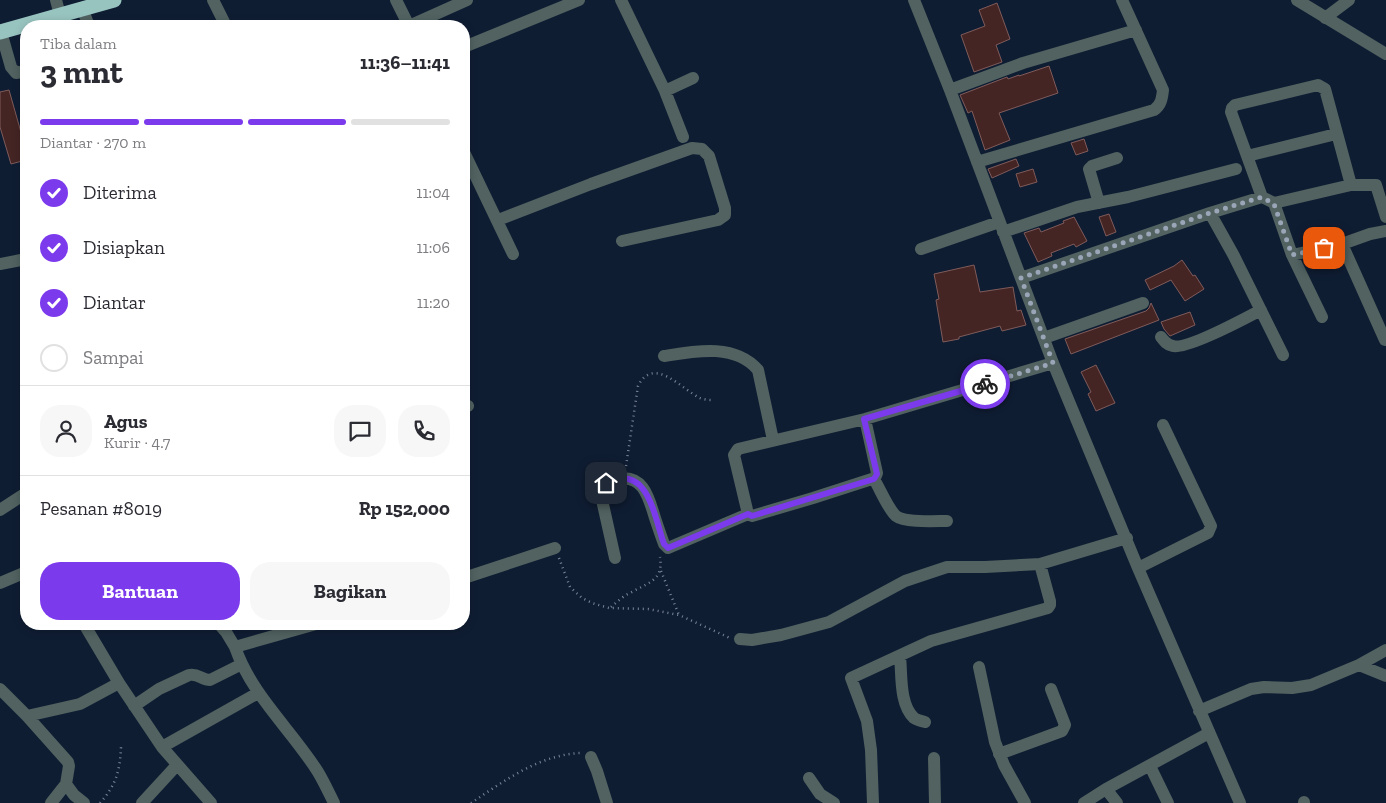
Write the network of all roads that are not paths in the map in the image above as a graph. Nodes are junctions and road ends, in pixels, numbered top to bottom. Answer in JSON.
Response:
{"nodes":[{"id":1,"x":114,"y":0,"type":"edge"},
{"id":2,"x":213,"y":0,"type":"edge"},
{"id":3,"x":396,"y":0,"type":"edge"},
{"id":4,"x":467,"y":0,"type":"edge"},
{"id":5,"x":579,"y":0,"type":"edge"},
{"id":6,"x":622,"y":0,"type":"edge"},
{"id":7,"x":914,"y":0,"type":"edge"},
{"id":8,"x":1122,"y":0,"type":"edge"},
{"id":9,"x":1297,"y":0,"type":"edge"},
{"id":10,"x":1349,"y":0,"type":"edge"},
{"id":11,"x":58,"y":7,"type":"edge"},
{"id":12,"x":82,"y":8,"type":"junction"},
{"id":13,"x":1325,"y":18,"type":"junction"},
{"id":14,"x":28,"y":20,"type":"edge"},
{"id":15,"x":87,"y":20,"type":"edge"},
{"id":16,"x":223,"y":20,"type":"edge"},
{"id":17,"x":406,"y":20,"type":"edge"},
{"id":18,"x":422,"y":20,"type":"edge"},
{"id":19,"x":20,"y":23,"type":"edge"},
{"id":20,"x":1136,"y":30,"type":"junction"},
{"id":21,"x":0,"y":32,"type":"edge"},
{"id":22,"x":470,"y":45,"type":"edge"},
{"id":23,"x":1386,"y":54,"type":"edge"},
{"id":24,"x":20,"y":72,"type":"edge"},
{"id":25,"x":693,"y":78,"type":"dead end"},
{"id":26,"x":950,"y":90,"type":"junction"},
{"id":27,"x":666,"y":91,"type":"junction"},
{"id":28,"x":1336,"y":134,"type":"junction"},
{"id":29,"x":683,"y":137,"type":"dead end"},
{"id":30,"x":1247,"y":156,"type":"junction"},
{"id":31,"x":1117,"y":158,"type":"dead end"},
{"id":32,"x":978,"y":162,"type":"junction"},
{"id":33,"x":470,"y":164,"type":"edge"},
{"id":34,"x":1236,"y":169,"type":"dead end"},
{"id":35,"x":1381,"y":183,"type":"edge"},
{"id":36,"x":1351,"y":185,"type":"junction"},
{"id":37,"x":1262,"y":197,"type":"junction"},
{"id":38,"x":1099,"y":203,"type":"junction"},
{"id":39,"x":1274,"y":204,"type":"junction"},
{"id":40,"x":1210,"y":213,"type":"junction"},
{"id":41,"x":1386,"y":217,"type":"edge"},
{"id":42,"x":498,"y":220,"type":"junction"},
{"id":43,"x":1001,"y":227,"type":"junction"},
{"id":44,"x":1386,"y":232,"type":"edge"},
{"id":45,"x":622,"y":241,"type":"dead end"},
{"id":46,"x":1342,"y":244,"type":"junction"},
{"id":47,"x":922,"y":249,"type":"dead end"},
{"id":48,"x":513,"y":254,"type":"dead end"},
{"id":49,"x":1292,"y":255,"type":"junction"},
{"id":50,"x":20,"y":260,"type":"edge"},
{"id":51,"x":0,"y":264,"type":"edge"},
{"id":52,"x":1021,"y":278,"type":"junction"},
{"id":53,"x":1143,"y":303,"type":"dead end"},
{"id":54,"x":1261,"y":310,"type":"junction"},
{"id":55,"x":1322,"y":317,"type":"dead end"},
{"id":56,"x":1161,"y":336,"type":"dead end"},
{"id":57,"x":1044,"y":338,"type":"junction"},
{"id":58,"x":1385,"y":340,"type":"edge"},
{"id":59,"x":1283,"y":355,"type":"dead end"},
{"id":60,"x":664,"y":356,"type":"dead end"},
{"id":61,"x":1053,"y":363,"type":"junction"},
{"id":62,"x":864,"y":419,"type":"junction"},
{"id":63,"x":1163,"y":425,"type":"dead end"},
{"id":64,"x":773,"y":440,"type":"junction"},
{"id":65,"x":874,"y":479,"type":"junction"},
{"id":66,"x":20,"y":497,"type":"edge"},
{"id":67,"x":0,"y":510,"type":"edge"},
{"id":68,"x":748,"y":514,"type":"junction"},
{"id":69,"x":948,"y":521,"type":"dead end"},
{"id":70,"x":1127,"y":538,"type":"junction"},
{"id":71,"x":555,"y":548,"type":"road end"},
{"id":72,"x":615,"y":558,"type":"dead end"},
{"id":73,"x":1040,"y":564,"type":"junction"},
{"id":74,"x":1138,"y":568,"type":"junction"},
{"id":75,"x":20,"y":575,"type":"edge"},
{"id":76,"x":470,"y":576,"type":"edge"},
{"id":77,"x":0,"y":583,"type":"edge"},
{"id":78,"x":88,"y":630,"type":"edge"},
{"id":79,"x":223,"y":630,"type":"edge"},
{"id":80,"x":295,"y":630,"type":"edge"},
{"id":81,"x":740,"y":639,"type":"road end"},
{"id":82,"x":234,"y":647,"type":"junction"},
{"id":83,"x":1386,"y":650,"type":"edge"},
{"id":84,"x":900,"y":656,"type":"junction"},
{"id":85,"x":242,"y":664,"type":"junction"},
{"id":86,"x":1359,"y":665,"type":"junction"},
{"id":87,"x":979,"y":666,"type":"dead end"},
{"id":88,"x":1386,"y":676,"type":"edge"},
{"id":89,"x":119,"y":683,"type":"junction"},
{"id":90,"x":0,"y":689,"type":"edge"},
{"id":91,"x":1051,"y":689,"type":"dead end"},
{"id":92,"x":258,"y":693,"type":"junction"},
{"id":93,"x":134,"y":706,"type":"junction"},
{"id":94,"x":1199,"y":711,"type":"junction"},
{"id":95,"x":27,"y":716,"type":"junction"},
{"id":96,"x":925,"y":722,"type":"dead end"},
{"id":97,"x":1208,"y":733,"type":"junction"},
{"id":98,"x":162,"y":747,"type":"junction"},
{"id":99,"x":999,"y":754,"type":"junction"},
{"id":100,"x":591,"y":757,"type":"road end"},
{"id":101,"x":934,"y":758,"type":"dead end"},
{"id":102,"x":177,"y":765,"type":"junction"},
{"id":103,"x":1150,"y":766,"type":"junction"},
{"id":104,"x":809,"y":778,"type":"dead end"},
{"id":105,"x":66,"y":784,"type":"junction"},
{"id":106,"x":1106,"y":788,"type":"junction"},
{"id":107,"x":51,"y":803,"type":"edge"},
{"id":108,"x":84,"y":803,"type":"edge"},
{"id":109,"x":142,"y":803,"type":"edge"},
{"id":110,"x":211,"y":803,"type":"edge"},
{"id":111,"x":334,"y":803,"type":"edge"},
{"id":112,"x":607,"y":803,"type":"edge"},
{"id":113,"x":834,"y":803,"type":"edge"},
{"id":114,"x":873,"y":803,"type":"edge"},
{"id":115,"x":935,"y":803,"type":"edge"},
{"id":116,"x":1024,"y":803,"type":"edge"},
{"id":117,"x":1084,"y":803,"type":"edge"},
{"id":118,"x":1117,"y":803,"type":"edge"},
{"id":119,"x":1168,"y":803,"type":"edge"},
{"id":120,"x":1240,"y":803,"type":"edge"}],
"edges":[{"from":1,"to":12,"type":"highway"},
{"from":2,"to":16,"type":"street"},
{"from":3,"to":17,"type":"street"},
{"from":4,"to":18,"type":"street"},
{"from":5,"to":22,"type":"street"},
{"from":6,"to":27,"type":"street"},
{"from":7,"to":26,"type":"street"},
{"from":8,"to":20,"type":"street"},
{"from":9,"to":13,"type":"street"},
{"from":10,"to":13,"type":"street"},
{"from":11,"to":12,"type":"highway"},
{"from":11,"to":14,"type":"highway"},
{"from":12,"to":15,"type":"street"},
{"from":13,"to":23,"type":"street"},
{"from":19,"to":21,"type":"highway"},
{"from":20,"to":26,"type":"street"},
{"from":20,"to":32,"type":"street"},
{"from":21,"to":24,"type":"street"},
{"from":25,"to":27,"type":"street"},
{"from":26,"to":32,"type":"street"},
{"from":27,"to":29,"type":"street"},
{"from":28,"to":30,"type":"street"},
{"from":28,"to":30,"type":"street"},
{"from":28,"to":36,"type":"street"},
{"from":30,"to":37,"type":"street"},
{"from":31,"to":38,"type":"street"},
{"from":32,"to":43,"type":"street"},
{"from":33,"to":42,"type":"street"},
{"from":34,"to":38,"type":"street"},
{"from":35,"to":36,"type":"street"},
{"from":35,"to":41,"type":"street"},
{"from":36,"to":39,"type":"street"},
{"from":37,"to":39,"type":"street"},
{"from":37,"to":40,"type":"street"},
{"from":38,"to":43,"type":"street"},
{"from":39,"to":49,"type":"street"},
{"from":40,"to":52,"type":"street"},
{"from":40,"to":54,"type":"street"},
{"from":42,"to":45,"type":"street"},
{"from":42,"to":48,"type":"street"},
{"from":43,"to":47,"type":"street"},
{"from":43,"to":52,"type":"street"},
{"from":44,"to":46,"type":"street"},
{"from":46,"to":49,"type":"street"},
{"from":46,"to":58,"type":"street"},
{"from":49,"to":55,"type":"street"},
{"from":50,"to":51,"type":"street"},
{"from":52,"to":57,"type":"street"},
{"from":53,"to":57,"type":"street"},
{"from":54,"to":56,"type":"street"},
{"from":54,"to":59,"type":"street"},
{"from":57,"to":61,"type":"street"},
{"from":60,"to":64,"type":"street"},
{"from":61,"to":62,"type":"street"},
{"from":61,"to":70,"type":"street"},
{"from":62,"to":64,"type":"street"},
{"from":62,"to":65,"type":"street"},
{"from":63,"to":74,"type":"street"},
{"from":64,"to":68,"type":"street"},
{"from":65,"to":68,"type":"street"},
{"from":65,"to":69,"type":"street"},
{"from":66,"to":67,"type":"street"},
{"from":68,"to":72,"type":"street"},
{"from":70,"to":73,"type":"street"},
{"from":70,"to":74,"type":"street"},
{"from":71,"to":76,"type":"street"},
{"from":73,"to":81,"type":"street"},
{"from":73,"to":84,"type":"street"},
{"from":74,"to":94,"type":"street"},
{"from":75,"to":77,"type":"street"},
{"from":78,"to":89,"type":"street"},
{"from":79,"to":82,"type":"street"},
{"from":80,"to":82,"type":"street"},
{"from":82,"to":85,"type":"street"},
{"from":83,"to":86,"type":"street"},
{"from":84,"to":96,"type":"street"},
{"from":84,"to":114,"type":"street"},
{"from":85,"to":92,"type":"street"},
{"from":85,"to":93,"type":"street"},
{"from":86,"to":88,"type":"street"},
{"from":86,"to":94,"type":"street"},
{"from":87,"to":99,"type":"street"},
{"from":89,"to":93,"type":"street"},
{"from":89,"to":95,"type":"street"},
{"from":90,"to":95,"type":"street"},
{"from":91,"to":99,"type":"street"},
{"from":92,"to":98,"type":"street"},
{"from":92,"to":111,"type":"street"},
{"from":93,"to":98,"type":"street"},
{"from":94,"to":97,"type":"street"},
{"from":95,"to":105,"type":"street"},
{"from":97,"to":103,"type":"street"},
{"from":97,"to":120,"type":"street"},
{"from":98,"to":102,"type":"street"},
{"from":99,"to":116,"type":"street"},
{"from":100,"to":112,"type":"street"},
{"from":101,"to":115,"type":"street"},
{"from":102,"to":109,"type":"street"},
{"from":102,"to":110,"type":"street"},
{"from":103,"to":106,"type":"street"},
{"from":103,"to":119,"type":"street"},
{"from":104,"to":113,"type":"street"},
{"from":105,"to":107,"type":"street"},
{"from":105,"to":108,"type":"street"},
{"from":106,"to":117,"type":"street"},
{"from":106,"to":118,"type":"street"}]}
